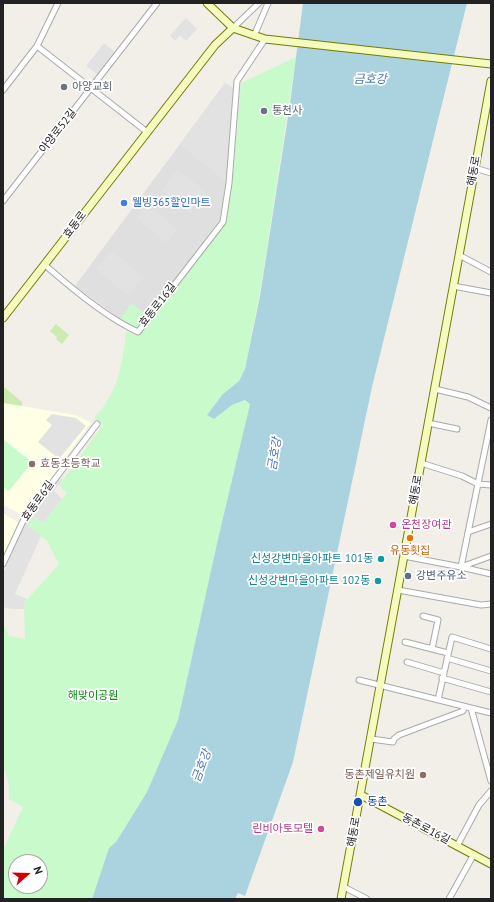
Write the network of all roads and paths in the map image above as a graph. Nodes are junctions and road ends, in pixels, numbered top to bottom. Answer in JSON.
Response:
{"nodes":[{"id":1,"x":58,"y":3,"type":"edge"},
{"id":2,"x":158,"y":3,"type":"edge"},
{"id":3,"x":207,"y":3,"type":"edge"},
{"id":4,"x":259,"y":3,"type":"edge"},
{"id":5,"x":268,"y":3,"type":"edge"},
{"id":6,"x":233,"y":28,"type":"junction"},
{"id":7,"x":254,"y":36,"type":"junction"},
{"id":8,"x":265,"y":39,"type":"junction"},
{"id":9,"x":36,"y":46,"type":"junction"},
{"id":10,"x":491,"y":64,"type":"edge"},
{"id":11,"x":491,"y":81,"type":"edge"},
{"id":12,"x":91,"y":89,"type":"junction"},
{"id":13,"x":3,"y":90,"type":"edge"},
{"id":14,"x":147,"y":132,"type":"junction"},
{"id":15,"x":475,"y":168,"type":"junction"},
{"id":16,"x":491,"y":173,"type":"edge"},
{"id":17,"x":3,"y":201,"type":"edge"},
{"id":18,"x":459,"y":255,"type":"junction"},
{"id":19,"x":45,"y":264,"type":"junction"},
{"id":20,"x":491,"y":272,"type":"edge"},
{"id":21,"x":454,"y":286,"type":"junction"},
{"id":22,"x":491,"y":293,"type":"edge"},
{"id":23,"x":3,"y":318,"type":"edge"},
{"id":24,"x":435,"y":389,"type":"junction"},
{"id":25,"x":491,"y":408,"type":"edge"},
{"id":26,"x":491,"y":420,"type":"edge"},
{"id":27,"x":428,"y":423,"type":"junction"},
{"id":28,"x":97,"y":424,"type":"dead end"},
{"id":29,"x":457,"y":428,"type":"dead end"},
{"id":30,"x":490,"y":431,"type":"edge"},
{"id":31,"x":421,"y":463,"type":"junction"},
{"id":32,"x":478,"y":484,"type":"junction"},
{"id":33,"x":491,"y":485,"type":"edge"},
{"id":34,"x":491,"y":524,"type":"edge"},
{"id":35,"x":468,"y":532,"type":"junction"},
{"id":36,"x":404,"y":556,"type":"junction"},
{"id":37,"x":491,"y":556,"type":"edge"},
{"id":38,"x":3,"y":564,"type":"edge"},
{"id":39,"x":460,"y":567,"type":"junction"},
{"id":40,"x":491,"y":574,"type":"edge"},
{"id":41,"x":398,"y":590,"type":"junction"},
{"id":42,"x":491,"y":604,"type":"edge"},
{"id":43,"x":423,"y":616,"type":"dead end"},
{"id":44,"x":405,"y":642,"type":"dead end"},
{"id":45,"x":432,"y":649,"type":"junction"},
{"id":46,"x":491,"y":649,"type":"edge"},
{"id":47,"x":448,"y":656,"type":"junction"},
{"id":48,"x":407,"y":662,"type":"dead end"},
{"id":49,"x":491,"y":671,"type":"edge"},
{"id":50,"x":443,"y":676,"type":"junction"},
{"id":51,"x":359,"y":680,"type":"dead end"},
{"id":52,"x":380,"y":686,"type":"junction"},
{"id":53,"x":491,"y":692,"type":"edge"},
{"id":54,"x":438,"y":700,"type":"junction"},
{"id":55,"x":464,"y":707,"type":"junction"},
{"id":56,"x":491,"y":707,"type":"edge"},
{"id":57,"x":471,"y":708,"type":"junction"},
{"id":58,"x":489,"y":713,"type":"edge"},
{"id":59,"x":371,"y":738,"type":"junction"},
{"id":60,"x":491,"y":780,"type":"edge"},
{"id":61,"x":491,"y":791,"type":"edge"},
{"id":62,"x":361,"y":795,"type":"junction"},
{"id":63,"x":457,"y":846,"type":"junction"},
{"id":64,"x":474,"y":854,"type":"junction"},
{"id":65,"x":491,"y":864,"type":"edge"},
{"id":66,"x":344,"y":887,"type":"junction"},
{"id":67,"x":341,"y":899,"type":"edge"},
{"id":68,"x":367,"y":899,"type":"edge"},
{"id":69,"x":448,"y":899,"type":"edge"}],
"edges":[{"from":1,"to":9,"type":"street"},
{"from":2,"to":12,"type":"street","name":"아양로52길"},
{"from":3,"to":6,"type":"street"},
{"from":4,"to":6,"type":"street"},
{"from":5,"to":7,"type":"street"},
{"from":6,"to":7,"type":"street"},
{"from":6,"to":14,"type":"street","name":"효동로"},
{"from":7,"to":8,"type":"street"},
{"from":8,"to":10,"type":"street"},
{"from":8,"to":19,"type":"street","name":"효동로16길"},
{"from":9,"to":12,"type":"street"},
{"from":9,"to":13,"type":"street"},
{"from":11,"to":15,"type":"street","name":"해동로"},
{"from":12,"to":14,"type":"street"},
{"from":12,"to":17,"type":"street","name":"아양로52길"},
{"from":14,"to":19,"type":"street","name":"효동로"},
{"from":15,"to":16,"type":"street"},
{"from":15,"to":18,"type":"street","name":"해동로"},
{"from":18,"to":20,"type":"street"},
{"from":18,"to":21,"type":"street","name":"해동로"},
{"from":19,"to":23,"type":"street","name":"효동로"},
{"from":21,"to":22,"type":"street"},
{"from":21,"to":24,"type":"street","name":"해동로"},
{"from":24,"to":25,"type":"street"},
{"from":24,"to":27,"type":"street","name":"해동로"},
{"from":26,"to":30,"type":"street"},
{"from":27,"to":29,"type":"street"},
{"from":27,"to":31,"type":"street","name":"해동로"},
{"from":28,"to":38,"type":"street","name":"효동로6길"},
{"from":30,"to":32,"type":"street"},
{"from":31,"to":32,"type":"street"},
{"from":31,"to":36,"type":"street","name":"해동로"},
{"from":32,"to":33,"type":"street"},
{"from":32,"to":35,"type":"street"},
{"from":34,"to":35,"type":"street"},
{"from":35,"to":39,"type":"street"},
{"from":36,"to":39,"type":"street"},
{"from":36,"to":41,"type":"street","name":"해동로"},
{"from":37,"to":39,"type":"street"},
{"from":39,"to":40,"type":"street"},
{"from":41,"to":42,"type":"street"},
{"from":41,"to":52,"type":"street","name":"해동로"},
{"from":43,"to":45,"type":"street"},
{"from":44,"to":45,"type":"street"},
{"from":45,"to":47,"type":"street"},
{"from":46,"to":47,"type":"street"},
{"from":47,"to":49,"type":"street"},
{"from":47,"to":50,"type":"street"},
{"from":48,"to":50,"type":"street"},
{"from":50,"to":53,"type":"street"},
{"from":50,"to":54,"type":"street"},
{"from":51,"to":52,"type":"street"},
{"from":52,"to":54,"type":"street"},
{"from":52,"to":59,"type":"street","name":"해동로"},
{"from":54,"to":55,"type":"street"},
{"from":55,"to":57,"type":"street"},
{"from":55,"to":59,"type":"street"},
{"from":56,"to":58,"type":"street"},
{"from":57,"to":58,"type":"street"},
{"from":57,"to":60,"type":"street"},
{"from":59,"to":62,"type":"street","name":"해동로"},
{"from":61,"to":63,"type":"street"},
{"from":62,"to":63,"type":"street","name":"동촌로16길"},
{"from":62,"to":66,"type":"street","name":"해동로"},
{"from":63,"to":64,"type":"street","name":"동촌로16길"},
{"from":64,"to":65,"type":"street","name":"동촌로16길"},
{"from":64,"to":69,"type":"street"},
{"from":66,"to":67,"type":"street","name":"해동로"},
{"from":66,"to":68,"type":"street"}]}
